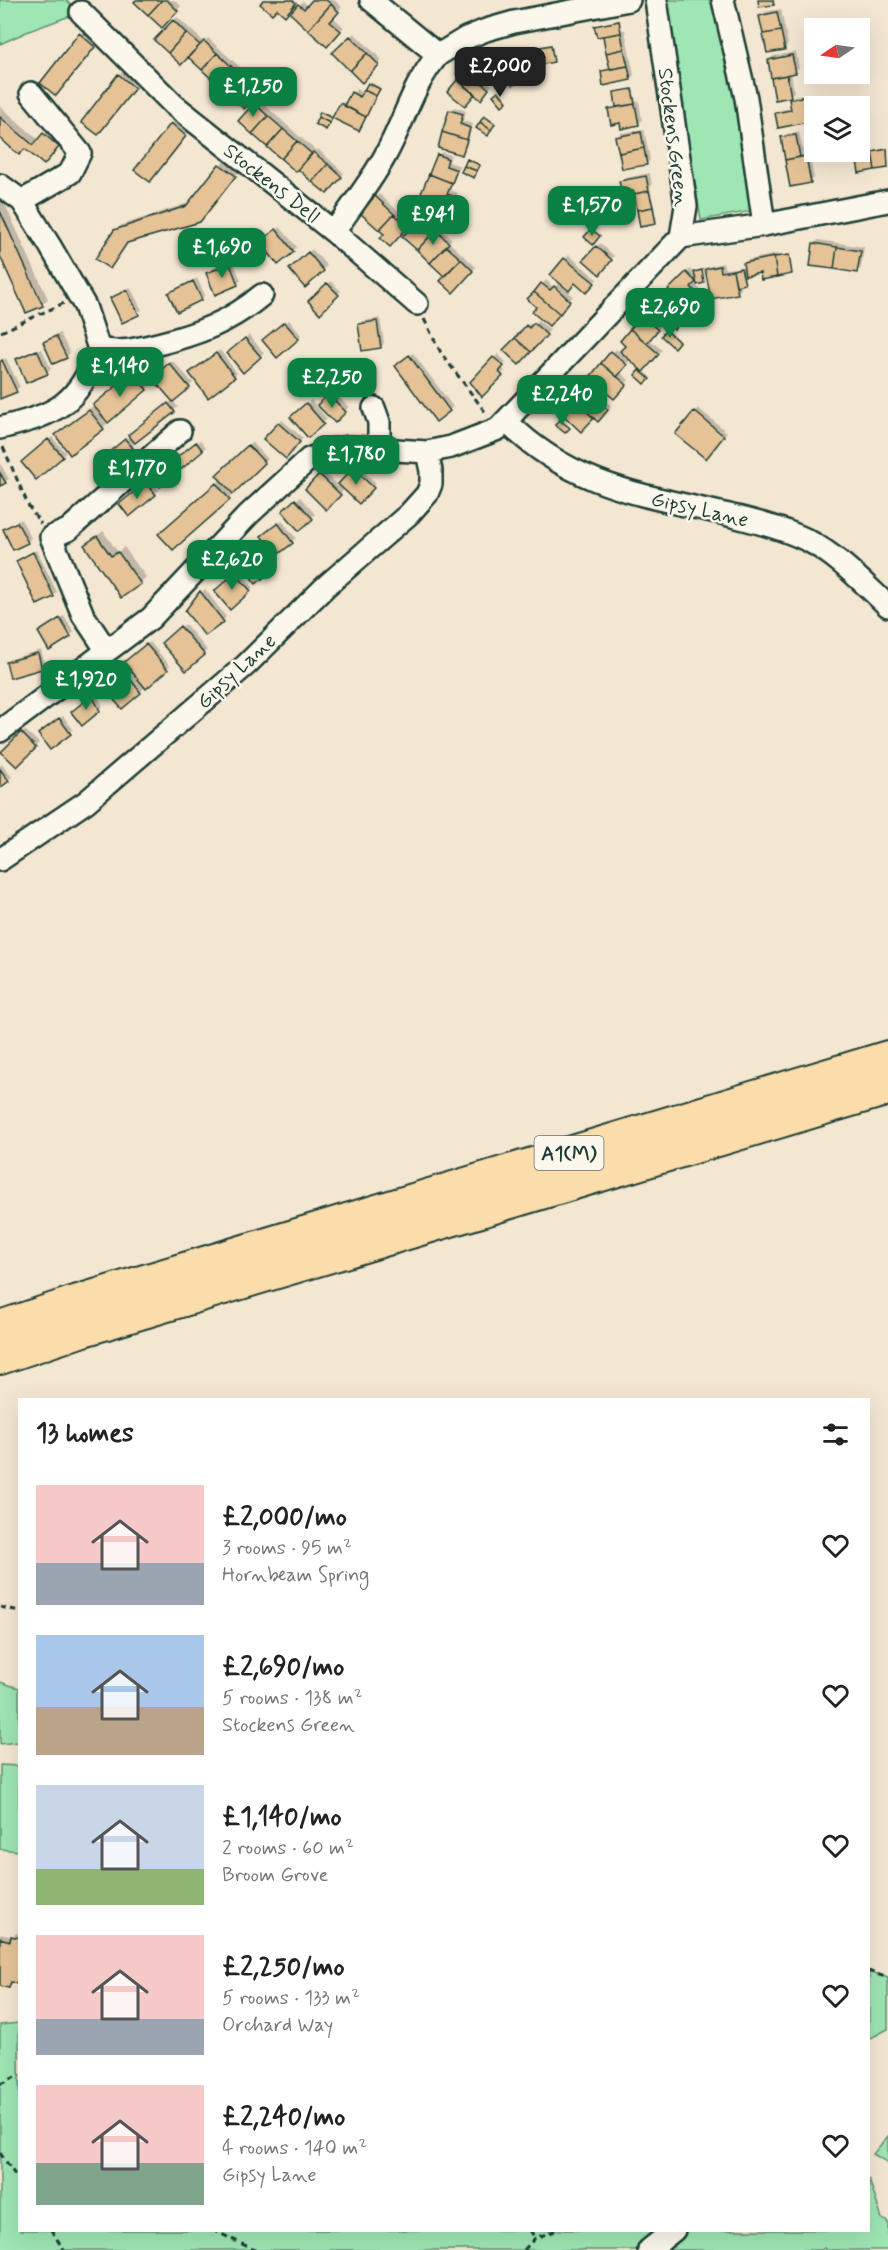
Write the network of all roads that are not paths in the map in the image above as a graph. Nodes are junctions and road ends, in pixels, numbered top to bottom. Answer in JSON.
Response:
{"nodes":[{"id":1,"x":371,"y":0,"type":"edge"},
{"id":2,"x":629,"y":0,"type":"edge"},
{"id":3,"x":656,"y":0,"type":"edge"},
{"id":4,"x":723,"y":0,"type":"edge"},
{"id":5,"x":81,"y":12,"type":"dead end"},
{"id":6,"x":438,"y":55,"type":"junction"},
{"id":7,"x":31,"y":93,"type":"dead end"},
{"id":8,"x":0,"y":185,"type":"edge"},
{"id":9,"x":22,"y":201,"type":"junction"},
{"id":10,"x":888,"y":201,"type":"edge"},
{"id":11,"x":764,"y":225,"type":"junction"},
{"id":12,"x":333,"y":232,"type":"junction"},
{"id":13,"x":681,"y":237,"type":"junction"},
{"id":14,"x":262,"y":296,"type":"dead end"},
{"id":15,"x":417,"y":304,"type":"road end"},
{"id":16,"x":99,"y":349,"type":"junction"},
{"id":17,"x":374,"y":408,"type":"dead end"},
{"id":18,"x":503,"y":425,"type":"junction"},
{"id":19,"x":0,"y":428,"type":"edge"},
{"id":20,"x":180,"y":431,"type":"dead end"},
{"id":21,"x":379,"y":450,"type":"junction"},
{"id":22,"x":428,"y":452,"type":"junction"},
{"id":23,"x":888,"y":606,"type":"edge"},
{"id":24,"x":107,"y":651,"type":"junction"},
{"id":25,"x":0,"y":731,"type":"edge"},
{"id":26,"x":0,"y":860,"type":"edge"},
{"id":27,"x":888,"y":1057,"type":"edge"},
{"id":28,"x":888,"y":1089,"type":"edge"},
{"id":29,"x":0,"y":1327,"type":"edge"},
{"id":30,"x":0,"y":1358,"type":"edge"},
{"id":31,"x":672,"y":2232,"type":"edge"},
{"id":32,"x":649,"y":2250,"type":"edge"}],
"edges":[{"from":1,"to":6,"type":"street"},
{"from":2,"to":6,"type":"street"},
{"from":3,"to":13,"type":"street","name":"Stockens Green"},
{"from":4,"to":11,"type":"street"},
{"from":5,"to":12,"type":"street","name":"Stockens Dell"},
{"from":6,"to":12,"type":"street","name":"Stockens Dell"},
{"from":7,"to":9,"type":"street"},
{"from":8,"to":9,"type":"street"},
{"from":9,"to":16,"type":"street"},
{"from":10,"to":11,"type":"street"},
{"from":11,"to":13,"type":"street"},
{"from":12,"to":15,"type":"street","name":"Stockens Dell"},
{"from":13,"to":18,"type":"street","name":"Stockens Green"},
{"from":14,"to":16,"type":"street"},
{"from":16,"to":19,"type":"street"},
{"from":17,"to":21,"type":"street"},
{"from":18,"to":22,"type":"street"},
{"from":18,"to":23,"type":"street","name":"Gipsy Lane"},
{"from":20,"to":24,"type":"street"},
{"from":21,"to":22,"type":"street"},
{"from":21,"to":24,"type":"street"},
{"from":22,"to":26,"type":"street","name":"Gipsy Lane"},
{"from":24,"to":25,"type":"street"},
{"from":27,"to":29,"type":"highway","number":"A1(M)"},
{"from":28,"to":30,"type":"highway","number":"A1(M)"},
{"from":31,"to":32,"type":"street"}]}
